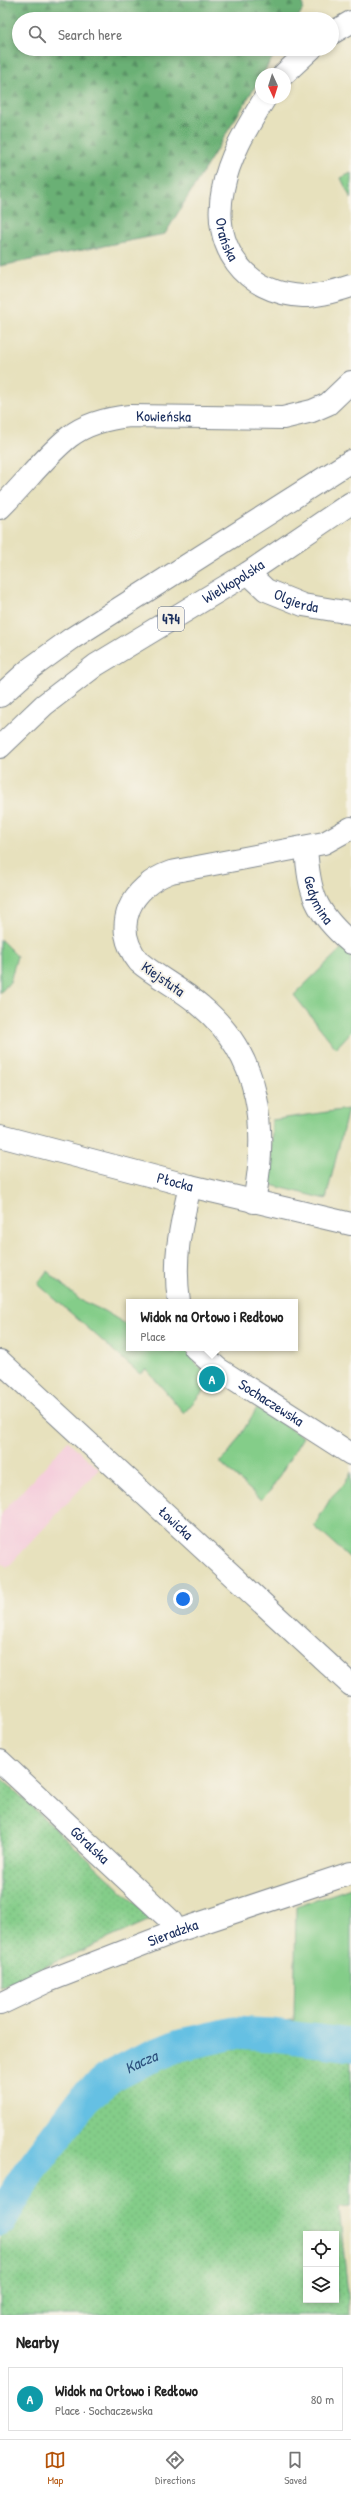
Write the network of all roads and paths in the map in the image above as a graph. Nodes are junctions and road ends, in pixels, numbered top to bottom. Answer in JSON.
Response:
{"nodes":[{"id":1,"x":351,"y":22,"type":"edge"},
{"id":2,"x":339,"y":29,"type":"edge"},
{"id":3,"x":303,"y":56,"type":"edge"},
{"id":4,"x":290,"y":68,"type":"edge"},
{"id":5,"x":262,"y":104,"type":"edge"},
{"id":6,"x":351,"y":286,"type":"edge"},
{"id":7,"x":351,"y":382,"type":"edge"},
{"id":8,"x":351,"y":450,"type":"edge"},
{"id":9,"x":351,"y":461,"type":"edge"},
{"id":10,"x":312,"y":487,"type":"junction"},
{"id":11,"x":351,"y":502,"type":"edge"},
{"id":12,"x":0,"y":508,"type":"edge"},
{"id":13,"x":248,"y":573,"type":"junction"},
{"id":14,"x":351,"y":613,"type":"edge"},
{"id":15,"x":0,"y":696,"type":"edge"},
{"id":16,"x":0,"y":747,"type":"edge"},
{"id":17,"x":351,"y":828,"type":"edge"},
{"id":18,"x":306,"y":847,"type":"junction"},
{"id":19,"x":351,"y":943,"type":"edge"},
{"id":20,"x":0,"y":1136,"type":"edge"},
{"id":21,"x":190,"y":1186,"type":"junction"},
{"id":22,"x":254,"y":1202,"type":"junction"},
{"id":23,"x":351,"y":1224,"type":"edge"},
{"id":24,"x":179,"y":1299,"type":"edge"},
{"id":25,"x":198,"y":1351,"type":"edge"},
{"id":26,"x":0,"y":1361,"type":"edge"},
{"id":27,"x":351,"y":1454,"type":"edge"},
{"id":28,"x":351,"y":1685,"type":"edge"},
{"id":29,"x":0,"y":1761,"type":"edge"},
{"id":30,"x":351,"y":1873,"type":"edge"},
{"id":31,"x":177,"y":1931,"type":"junction"},
{"id":32,"x":0,"y":2004,"type":"edge"}],
"edges":[{"from":1,"to":2,"type":"street"},
{"from":3,"to":4,"type":"street"},
{"from":5,"to":6,"type":"street","name":"Orańska"},
{"from":7,"to":12,"type":"street","name":"Kowieńska"},
{"from":8,"to":10,"type":"street"},
{"from":9,"to":10,"type":"street","number":"474"},
{"from":10,"to":15,"type":"street","number":"474"},
{"from":11,"to":13,"type":"street","name":"Wielkopolska","number":"474"},
{"from":13,"to":14,"type":"street","name":"Olgierda"},
{"from":13,"to":16,"type":"street","name":"Wielkopolska","number":"474"},
{"from":17,"to":18,"type":"street","name":"Kiejstuta"},
{"from":18,"to":19,"type":"street","name":"Gedymina"},
{"from":18,"to":22,"type":"street","name":"Kiejstuta"},
{"from":20,"to":21,"type":"street","name":"Płocka"},
{"from":21,"to":22,"type":"street","name":"Płocka"},
{"from":21,"to":24,"type":"street"},
{"from":22,"to":23,"type":"street","name":"Płocka"},
{"from":25,"to":27,"type":"street","name":"Sochaczewska"},
{"from":26,"to":28,"type":"street","name":"Łowicka"},
{"from":29,"to":31,"type":"street","name":"Góralska"},
{"from":30,"to":31,"type":"street","name":"Sieradzka"},
{"from":31,"to":32,"type":"street","name":"Sieradzka"}]}
